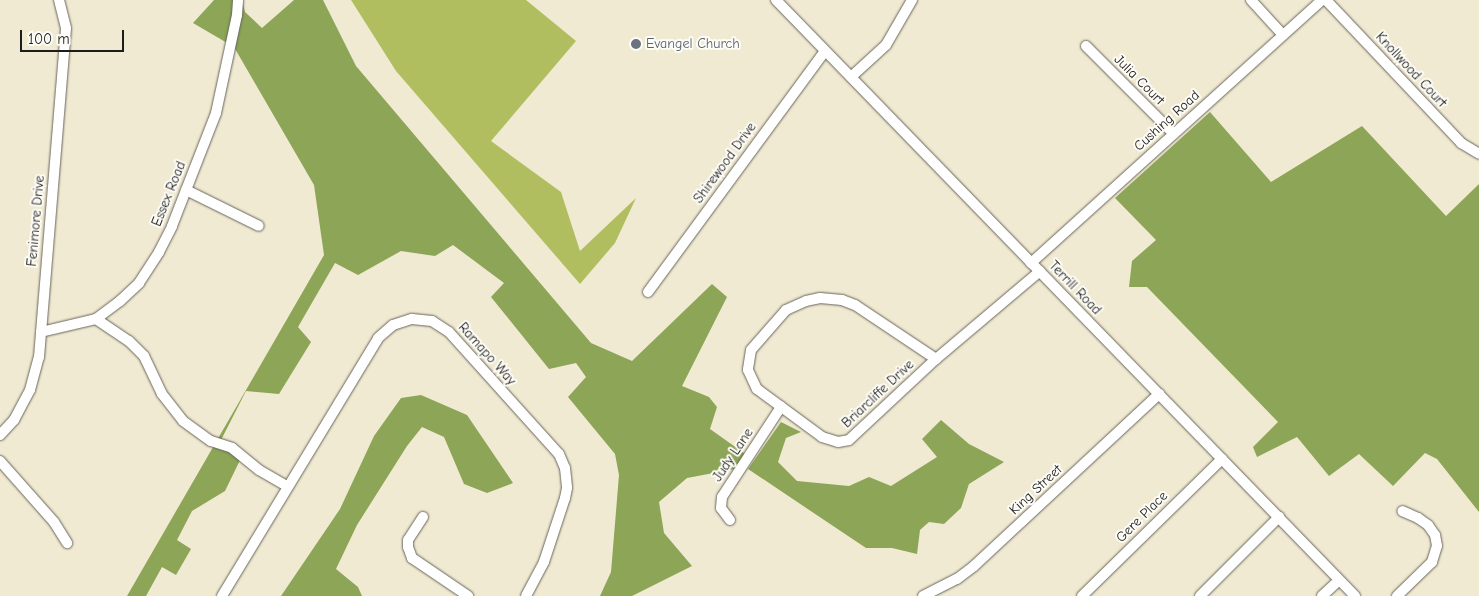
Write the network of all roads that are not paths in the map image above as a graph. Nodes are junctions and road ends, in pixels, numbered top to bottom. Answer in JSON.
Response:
{"nodes":[{"id":1,"x":58,"y":0,"type":"edge"},
{"id":2,"x":238,"y":0,"type":"edge"},
{"id":3,"x":776,"y":0,"type":"edge"},
{"id":4,"x":912,"y":0,"type":"edge"},
{"id":5,"x":1251,"y":0,"type":"edge"},
{"id":6,"x":1322,"y":0,"type":"edge"},
{"id":7,"x":1326,"y":0,"type":"edge"},
{"id":8,"x":1283,"y":35,"type":"junction"},
{"id":9,"x":1086,"y":46,"type":"dead end"},
{"id":10,"x":825,"y":50,"type":"junction"},
{"id":11,"x":851,"y":77,"type":"junction"},
{"id":12,"x":1174,"y":134,"type":"junction"},
{"id":13,"x":1479,"y":154,"type":"edge"},
{"id":14,"x":186,"y":190,"type":"junction"},
{"id":15,"x":260,"y":226,"type":"dead end"},
{"id":16,"x":1031,"y":263,"type":"junction"},
{"id":17,"x":1040,"y":271,"type":"junction"},
{"id":18,"x":648,"y":292,"type":"dead end"},
{"id":19,"x":96,"y":319,"type":"junction"},
{"id":20,"x":40,"y":332,"type":"junction"},
{"id":21,"x":936,"y":359,"type":"junction"},
{"id":22,"x":1159,"y":394,"type":"junction"},
{"id":23,"x":781,"y":407,"type":"junction"},
{"id":24,"x":0,"y":435,"type":"edge"},
{"id":25,"x":1222,"y":459,"type":"junction"},
{"id":26,"x":0,"y":461,"type":"edge"},
{"id":27,"x":287,"y":486,"type":"junction"},
{"id":28,"x":1402,"y":511,"type":"dead end"},
{"id":29,"x":423,"y":517,"type":"dead end"},
{"id":30,"x":1279,"y":517,"type":"junction"},
{"id":31,"x":730,"y":520,"type":"dead end"},
{"id":32,"x":66,"y":543,"type":"dead end"},
{"id":33,"x":1339,"y":580,"type":"junction"},
{"id":34,"x":222,"y":596,"type":"edge"},
{"id":35,"x":468,"y":596,"type":"edge"},
{"id":36,"x":526,"y":596,"type":"edge"},
{"id":37,"x":923,"y":596,"type":"edge"},
{"id":38,"x":1082,"y":596,"type":"edge"},
{"id":39,"x":1200,"y":596,"type":"edge"},
{"id":40,"x":1322,"y":596,"type":"edge"},
{"id":41,"x":1355,"y":596,"type":"edge"},
{"id":42,"x":1397,"y":596,"type":"edge"}],
"edges":[{"from":1,"to":20,"type":"street","name":"Fenimore Drive"},
{"from":2,"to":14,"type":"street","name":"Essex Road"},
{"from":3,"to":10,"type":"street","name":"Terrill Road"},
{"from":4,"to":11,"type":"street"},
{"from":5,"to":8,"type":"street"},
{"from":6,"to":8,"type":"street","name":"Cushing Road"},
{"from":7,"to":13,"type":"street","name":"Knollwood Court"},
{"from":8,"to":12,"type":"street","name":"Cushing Road"},
{"from":9,"to":12,"type":"street","name":"Julia Court"},
{"from":10,"to":11,"type":"street","name":"Terrill Road"},
{"from":10,"to":18,"type":"street","name":"Shirewood Drive"},
{"from":11,"to":16,"type":"street","name":"Terrill Road"},
{"from":12,"to":16,"type":"street","name":"Cushing Road"},
{"from":14,"to":15,"type":"street"},
{"from":14,"to":19,"type":"street","name":"Essex Road"},
{"from":16,"to":17,"type":"street","name":"Terrill Road"},
{"from":17,"to":21,"type":"street","name":"Briarcliffe Drive"},
{"from":17,"to":22,"type":"street","name":"Terrill Road"},
{"from":19,"to":20,"type":"street","name":"Essex Road"},
{"from":19,"to":27,"type":"street"},
{"from":20,"to":24,"type":"street","name":"Fenimore Drive"},
{"from":21,"to":23,"type":"street","name":"Briarcliffe Drive"},
{"from":21,"to":23,"type":"street","name":"Briarcliffe Drive"},
{"from":22,"to":25,"type":"street","name":"Terrill Road"},
{"from":22,"to":37,"type":"street","name":"King Street"},
{"from":23,"to":31,"type":"street","name":"Judy Lane"},
{"from":25,"to":30,"type":"street","name":"Terrill Road"},
{"from":25,"to":38,"type":"street","name":"Gere Place"},
{"from":26,"to":32,"type":"street"},
{"from":27,"to":34,"type":"street","name":"Ramapo Way"},
{"from":27,"to":36,"type":"street","name":"Ramapo Way"},
{"from":28,"to":42,"type":"street"},
{"from":29,"to":35,"type":"street"},
{"from":30,"to":33,"type":"street","name":"Terrill Road"},
{"from":30,"to":39,"type":"street"},
{"from":33,"to":40,"type":"street"},
{"from":33,"to":41,"type":"street","name":"Terrill Road"}]}
